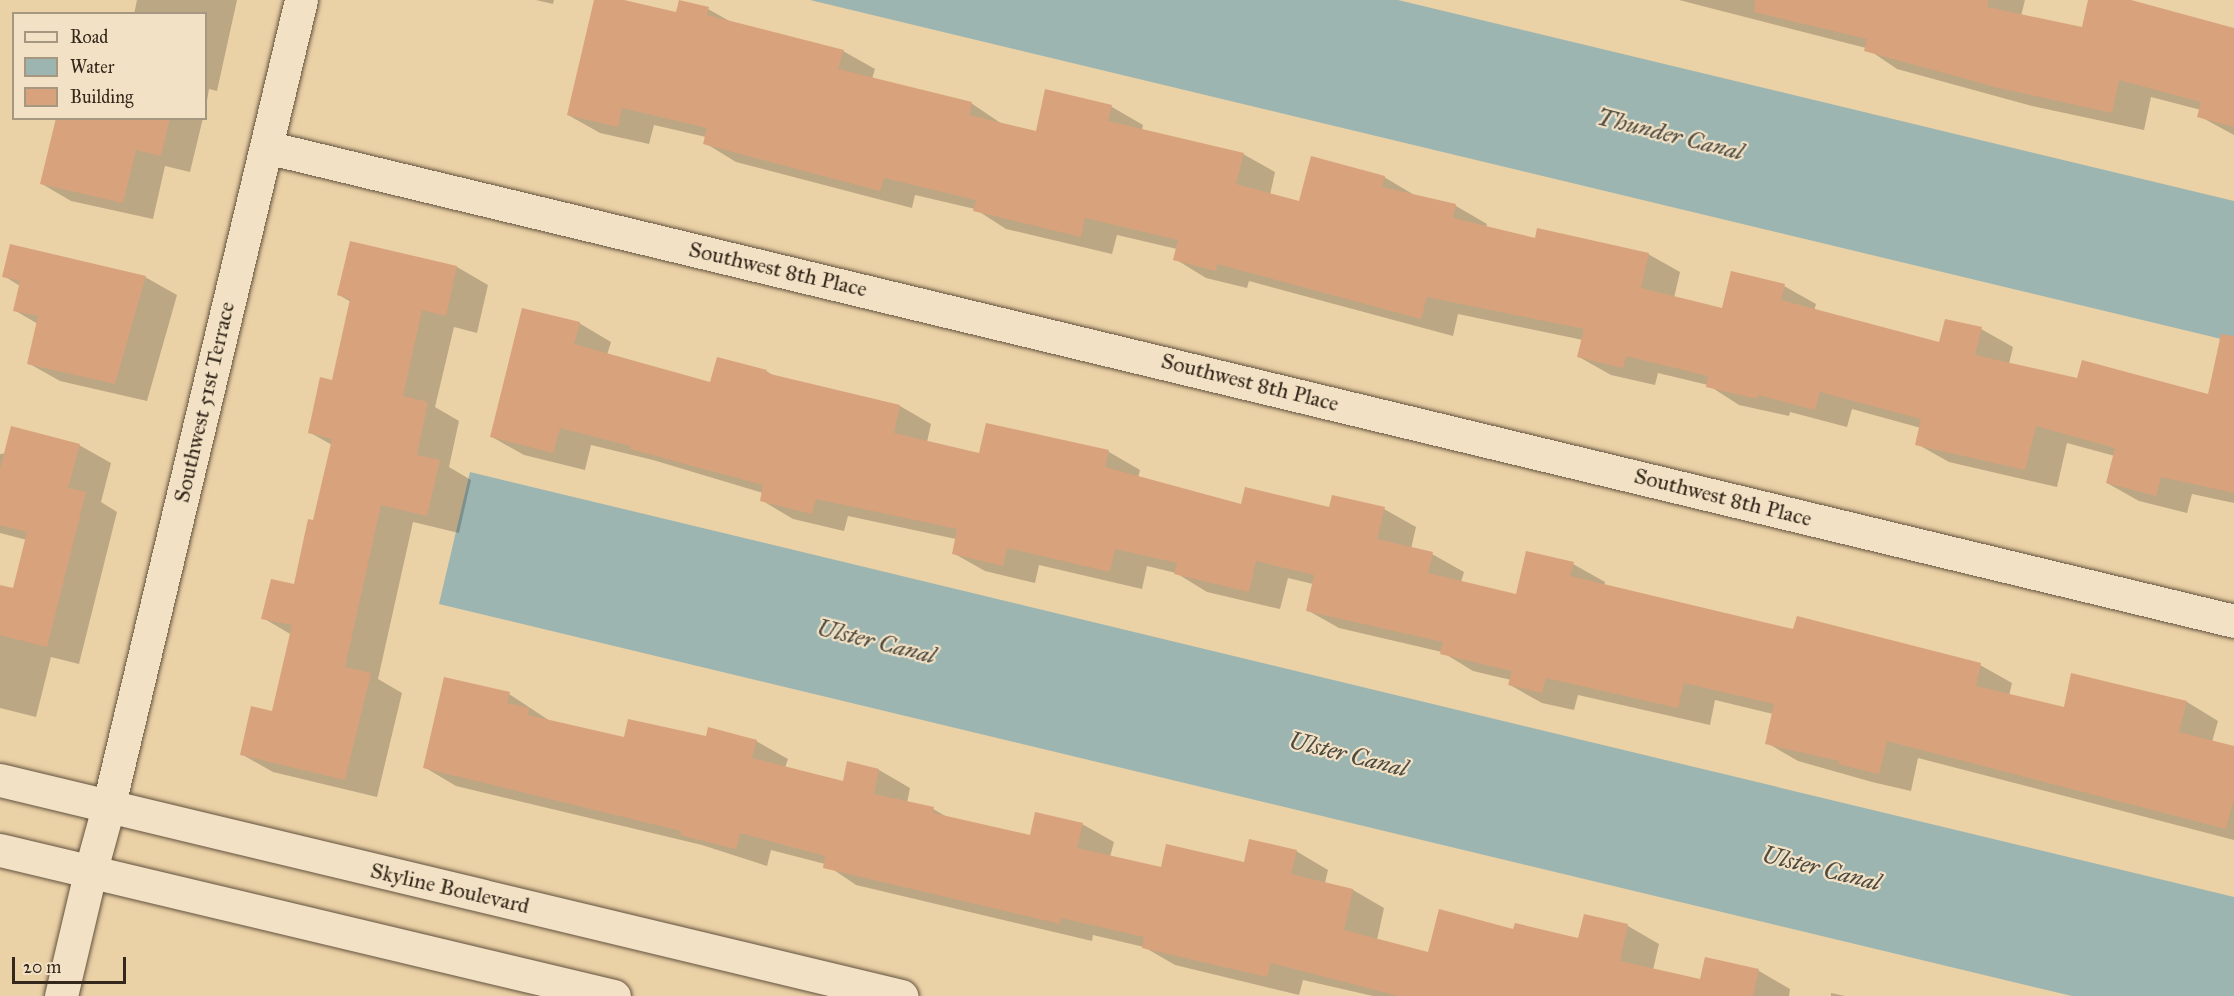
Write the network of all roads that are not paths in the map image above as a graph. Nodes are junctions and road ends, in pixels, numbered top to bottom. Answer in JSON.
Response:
{"nodes":[{"id":1,"x":301,"y":0,"type":"edge"},
{"id":2,"x":266,"y":147,"type":"junction"},
{"id":3,"x":2234,"y":621,"type":"edge"},
{"id":4,"x":0,"y":780,"type":"edge"},
{"id":5,"x":109,"y":804,"type":"junction"},
{"id":6,"x":0,"y":850,"type":"edge"},
{"id":7,"x":90,"y":873,"type":"junction"},
{"id":8,"x":61,"y":996,"type":"edge"},
{"id":9,"x":614,"y":996,"type":"edge"},
{"id":10,"x":901,"y":996,"type":"edge"}],
"edges":[{"from":1,"to":2,"type":"street","name":"Southwest 51st Terrace"},
{"from":2,"to":3,"type":"street","name":"Southwest 8th Place"},
{"from":2,"to":5,"type":"street","name":"Southwest 51st Terrace"},
{"from":4,"to":5,"type":"street","name":"Skyline Boulevard"},
{"from":5,"to":7,"type":"street","name":"Southwest 51st Terrace"},
{"from":5,"to":10,"type":"street","name":"Skyline Boulevard"},
{"from":6,"to":7,"type":"street"},
{"from":7,"to":8,"type":"street"},
{"from":7,"to":9,"type":"street"}]}
